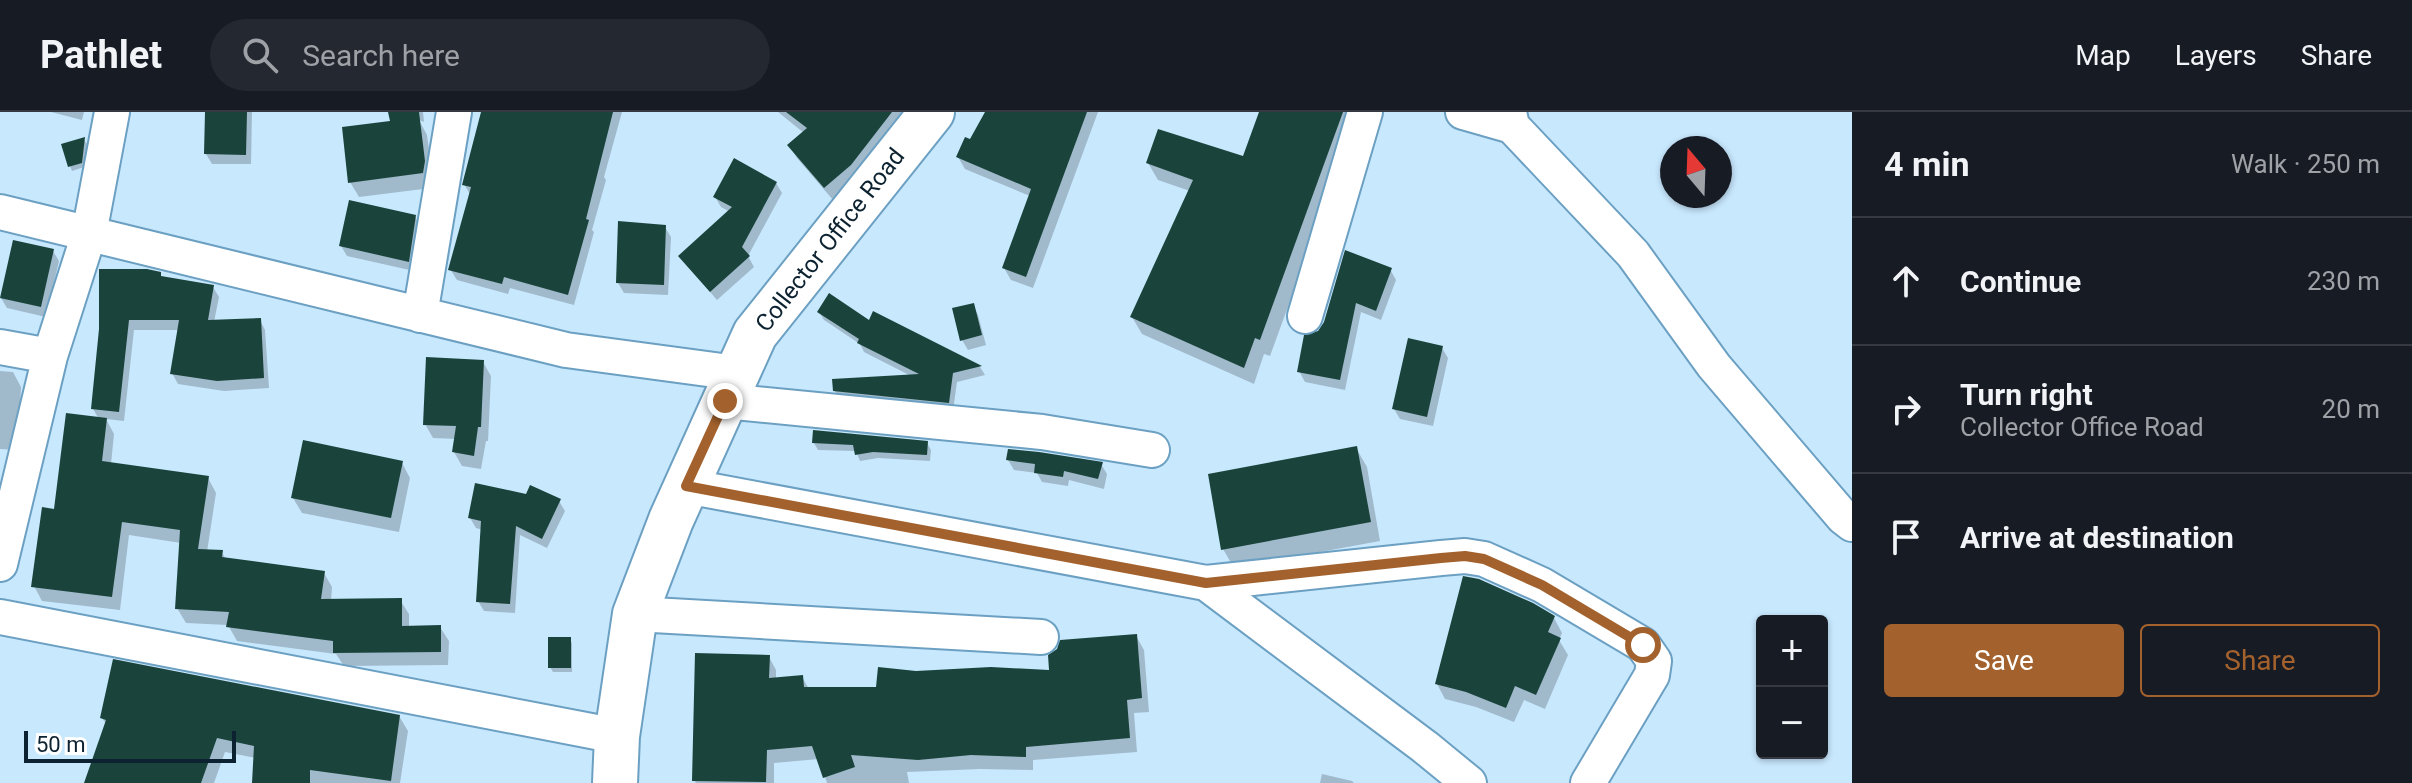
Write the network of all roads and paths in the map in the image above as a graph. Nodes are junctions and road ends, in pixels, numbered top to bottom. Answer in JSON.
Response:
{"nodes":[{"id":1,"x":112,"y":112,"type":"edge"},
{"id":2,"x":454,"y":112,"type":"edge"},
{"id":3,"x":932,"y":112,"type":"edge"},
{"id":4,"x":1365,"y":112,"type":"edge"},
{"id":5,"x":1463,"y":112,"type":"edge"},
{"id":6,"x":1510,"y":119,"type":"edge"},
{"id":7,"x":0,"y":212,"type":"edge"},
{"id":8,"x":89,"y":234,"type":"junction"},
{"id":9,"x":420,"y":315,"type":"junction"},
{"id":10,"x":1305,"y":316,"type":"dead end"},
{"id":11,"x":0,"y":347,"type":"edge"},
{"id":12,"x":50,"y":356,"type":"junction"},
{"id":13,"x":731,"y":387,"type":"junction"},
{"id":14,"x":1152,"y":450,"type":"dead end"},
{"id":15,"x":686,"y":486,"type":"junction"},
{"id":16,"x":1852,"y":524,"type":"edge"},
{"id":17,"x":0,"y":564,"type":"edge"},
{"id":18,"x":1206,"y":583,"type":"junction"},
{"id":19,"x":635,"y":614,"type":"junction"},
{"id":20,"x":0,"y":617,"type":"edge"},
{"id":21,"x":1041,"y":637,"type":"dead end"},
{"id":22,"x":617,"y":736,"type":"junction"},
{"id":23,"x":615,"y":783,"type":"edge"},
{"id":24,"x":1469,"y":783,"type":"edge"},
{"id":25,"x":1588,"y":783,"type":"edge"}],
"edges":[{"from":1,"to":8,"type":"street"},
{"from":2,"to":9,"type":"street"},
{"from":3,"to":13,"type":"main road","name":"Collector Office Road"},
{"from":4,"to":10,"type":"street"},
{"from":5,"to":6,"type":"street"},
{"from":6,"to":16,"type":"street"},
{"from":7,"to":8,"type":"street"},
{"from":8,"to":9,"type":"street"},
{"from":8,"to":12,"type":"street"},
{"from":9,"to":13,"type":"street"},
{"from":11,"to":12,"type":"street"},
{"from":12,"to":17,"type":"street"},
{"from":13,"to":14,"type":"street"},
{"from":13,"to":15,"type":"main road","name":"Collector Office Road"},
{"from":15,"to":18,"type":"street"},
{"from":15,"to":19,"type":"main road","name":"Collector Office Road"},
{"from":18,"to":24,"type":"street"},
{"from":18,"to":25,"type":"street"},
{"from":19,"to":21,"type":"street"},
{"from":19,"to":22,"type":"main road","name":"Collector Office Road"},
{"from":20,"to":22,"type":"street"},
{"from":22,"to":23,"type":"main road","name":"Collector Office Road"}]}
